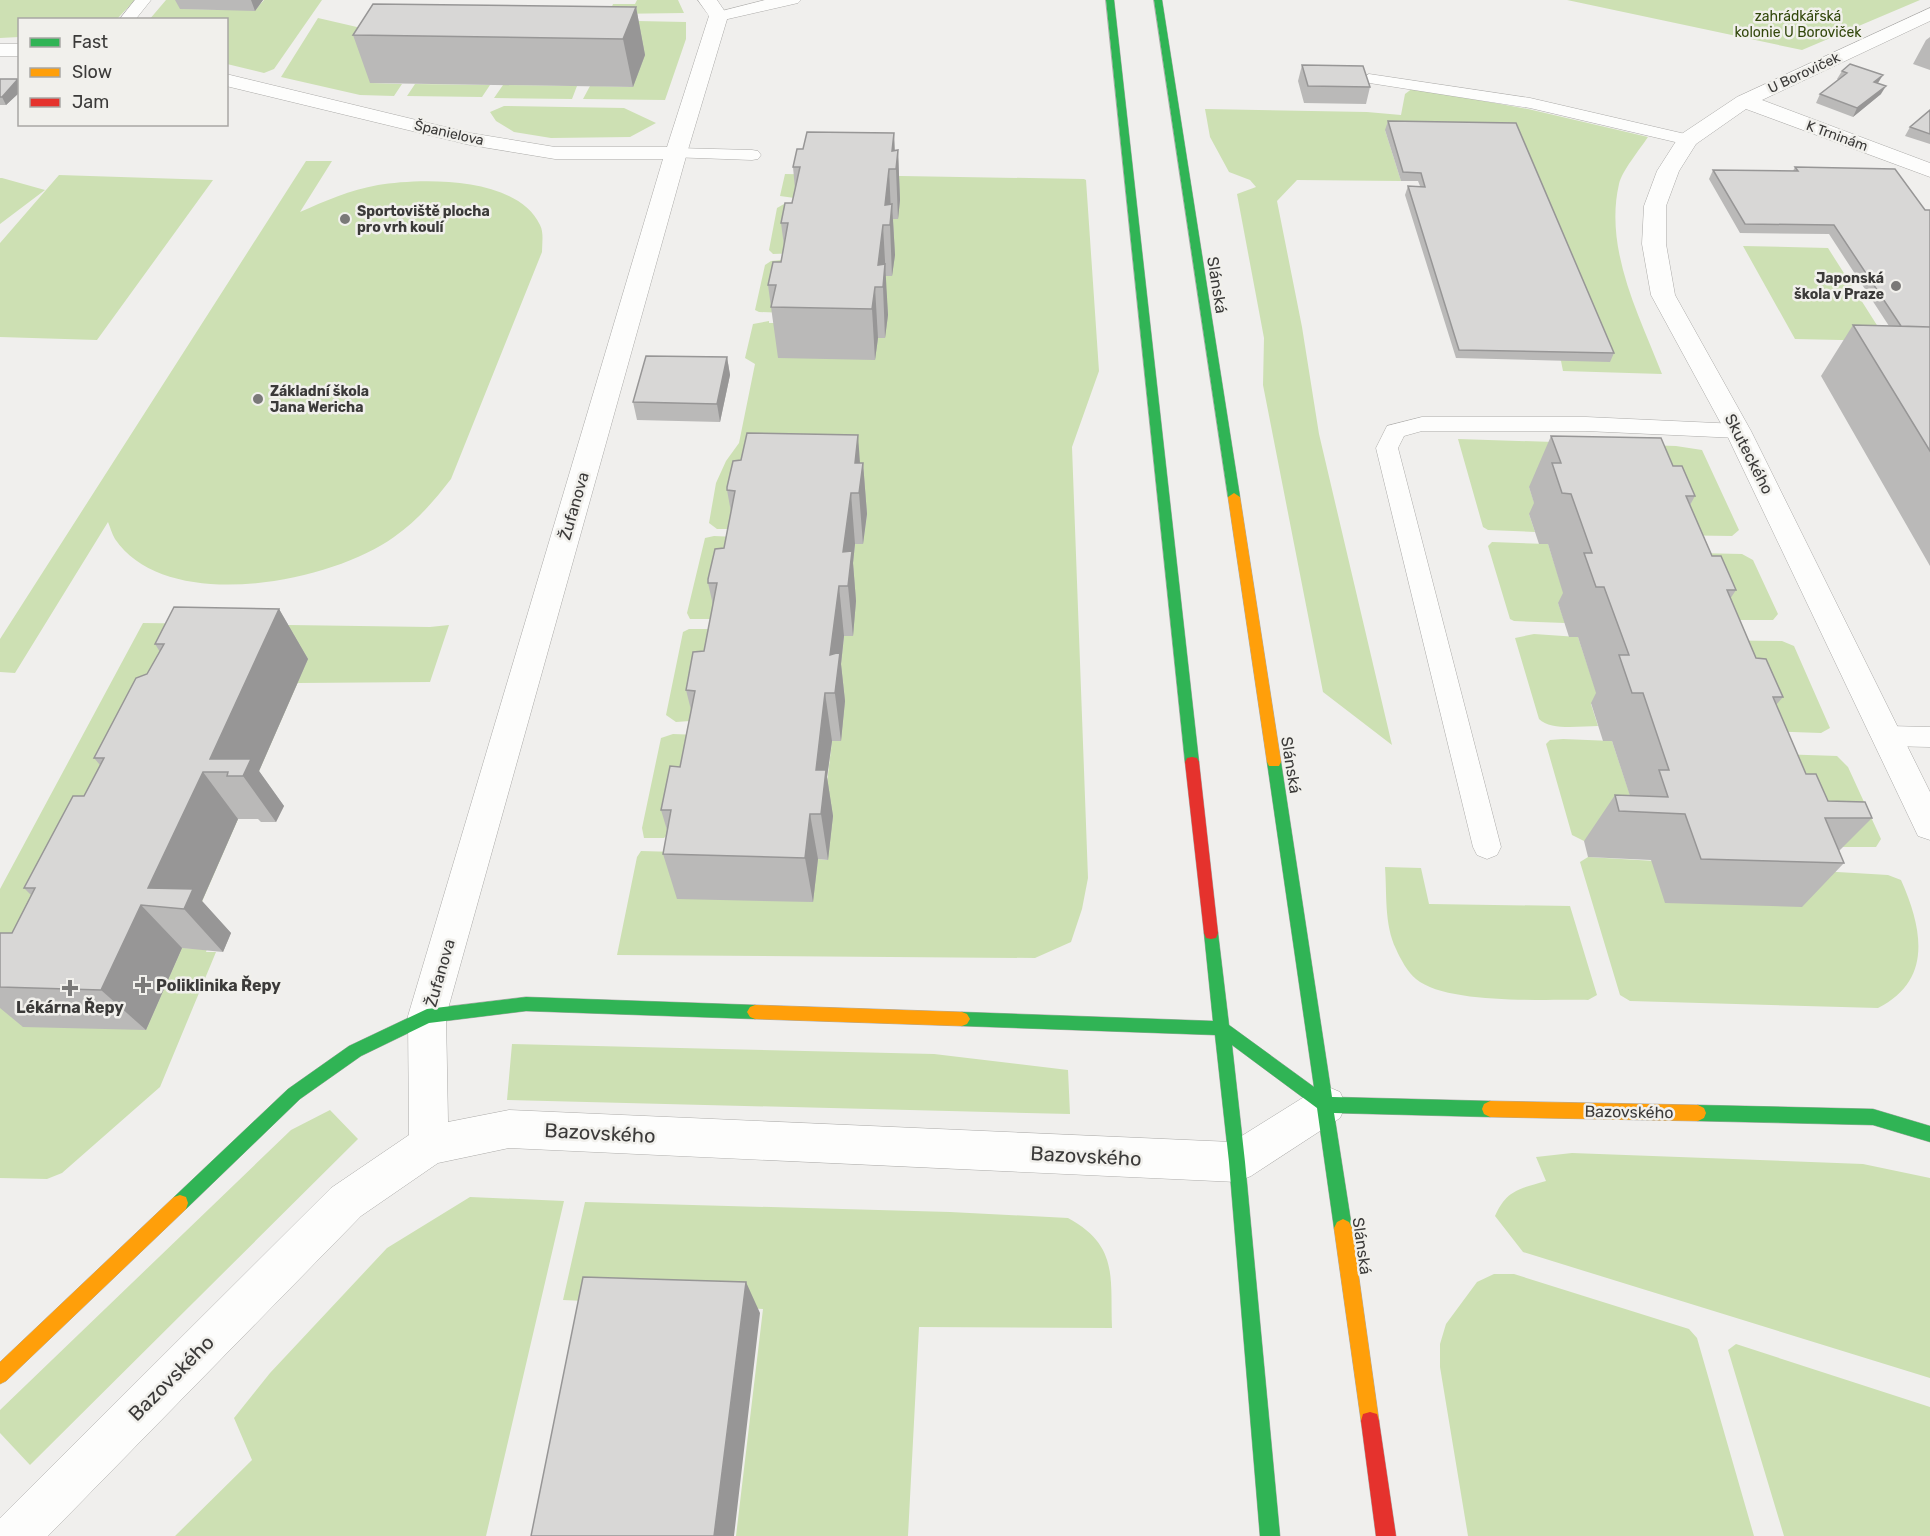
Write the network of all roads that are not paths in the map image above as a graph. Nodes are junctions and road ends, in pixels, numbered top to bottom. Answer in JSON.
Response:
{"nodes":[{"id":1,"x":143,"y":0,"type":"edge"},
{"id":2,"x":792,"y":0,"type":"edge"},
{"id":3,"x":1110,"y":0,"type":"edge"},
{"id":4,"x":1158,"y":0,"type":"edge"},
{"id":5,"x":713,"y":8,"type":"edge"},
{"id":6,"x":1930,"y":14,"type":"edge"},
{"id":7,"x":128,"y":18,"type":"edge"},
{"id":8,"x":0,"y":50,"type":"edge"},
{"id":9,"x":18,"y":51,"type":"edge"},
{"id":10,"x":1369,"y":79,"type":"edge"},
{"id":11,"x":228,"y":80,"type":"edge"},
{"id":12,"x":1744,"y":101,"type":"junction"},
{"id":13,"x":1688,"y":140,"type":"junction"},
{"id":14,"x":676,"y":153,"type":"junction"},
{"id":15,"x":752,"y":154,"type":"dead end"},
{"id":16,"x":1930,"y":170,"type":"edge"},
{"id":17,"x":1738,"y":431,"type":"junction"},
{"id":18,"x":1887,"y":736,"type":"junction"},
{"id":19,"x":1930,"y":737,"type":"edge"},
{"id":20,"x":1930,"y":826,"type":"edge"},
{"id":21,"x":1487,"y":847,"type":"dead end"},
{"id":22,"x":427,"y":1016,"type":"junction"},
{"id":23,"x":1221,"y":1028,"type":"junction"},
{"id":24,"x":1326,"y":1105,"type":"junction"},
{"id":25,"x":1930,"y":1134,"type":"edge"},
{"id":26,"x":429,"y":1145,"type":"junction"},
{"id":27,"x":1237,"y":1162,"type":"junction"},
{"id":28,"x":0,"y":1375,"type":"edge"},
{"id":29,"x":15,"y":1536,"type":"edge"},
{"id":30,"x":1269,"y":1536,"type":"edge"},
{"id":31,"x":1386,"y":1536,"type":"edge"}],
"edges":[{"from":1,"to":7,"type":"lane"},
{"from":2,"to":5,"type":"lane"},
{"from":3,"to":23,"type":"main road"},
{"from":4,"to":24,"type":"main road","name":"Slánská"},
{"from":5,"to":14,"type":"street","name":"Žufanova"},
{"from":6,"to":12,"type":"street","name":"U Boroviček"},
{"from":8,"to":9,"type":"street"},
{"from":10,"to":13,"type":"lane"},
{"from":11,"to":14,"type":"street","name":"Španielova"},
{"from":12,"to":13,"type":"street","name":"Skuteckého"},
{"from":12,"to":16,"type":"street","name":"K Trninám"},
{"from":13,"to":17,"type":"street","name":"Skuteckého"},
{"from":14,"to":15,"type":"lane"},
{"from":14,"to":22,"type":"street","name":"Žufanova"},
{"from":17,"to":18,"type":"street","name":"Skuteckého"},
{"from":17,"to":21,"type":"lane"},
{"from":18,"to":19,"type":"lane"},
{"from":18,"to":20,"type":"street","name":"Skuteckého"},
{"from":22,"to":23,"type":"main road"},
{"from":22,"to":26,"type":"street","name":"Žufanova"},
{"from":22,"to":28,"type":"main road"},
{"from":23,"to":24,"type":"main road"},
{"from":23,"to":27,"type":"main road"},
{"from":24,"to":25,"type":"main road","name":"Bazovského"},
{"from":24,"to":27,"type":"street"},
{"from":24,"to":31,"type":"main road","name":"Slánská"},
{"from":26,"to":27,"type":"street","name":"Bazovského"},
{"from":26,"to":29,"type":"street","name":"Bazovského"},
{"from":27,"to":30,"type":"main road"}]}
